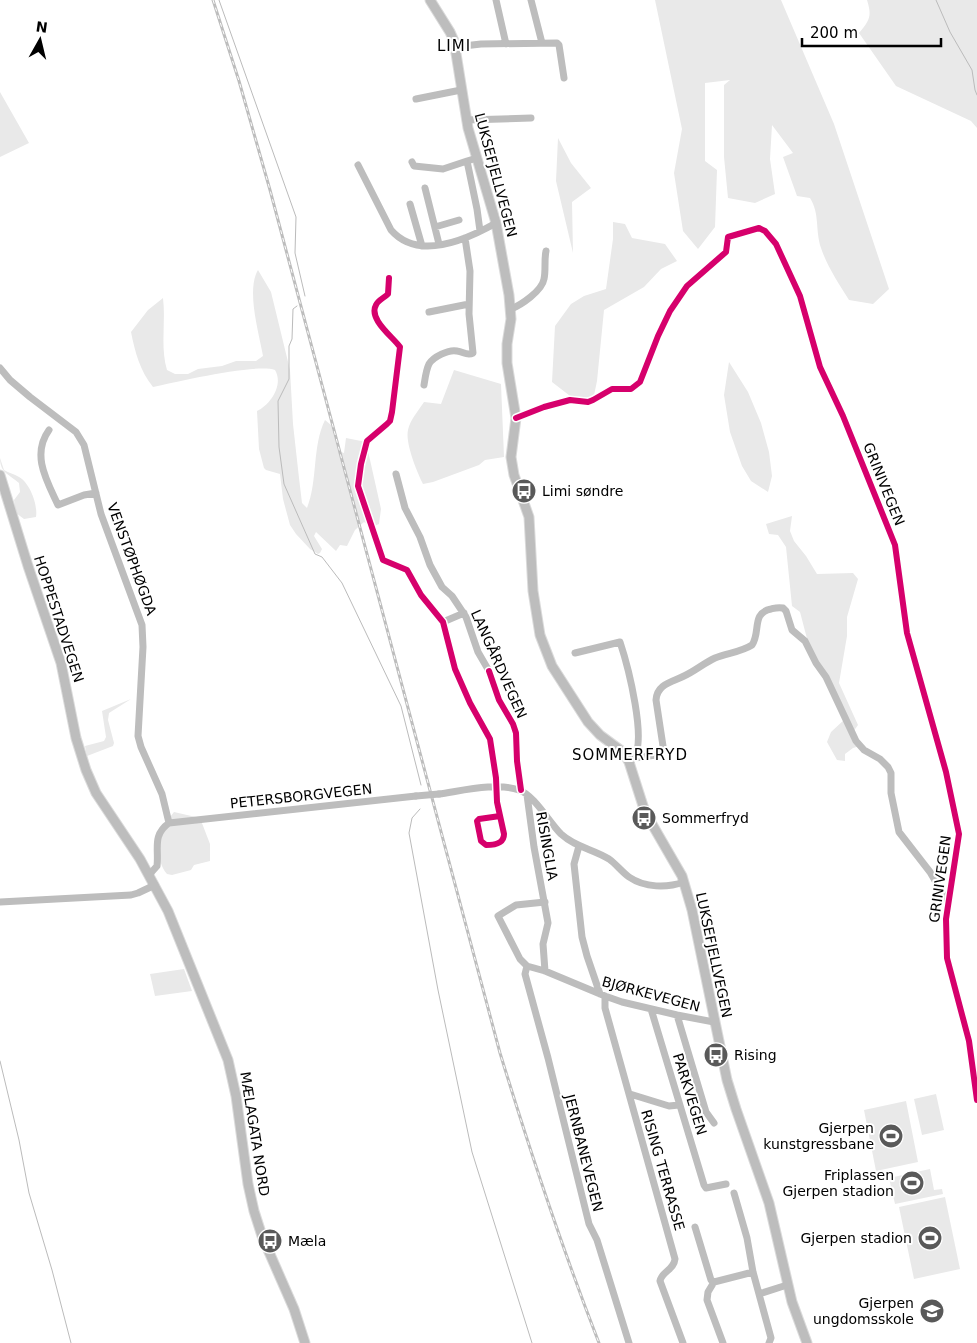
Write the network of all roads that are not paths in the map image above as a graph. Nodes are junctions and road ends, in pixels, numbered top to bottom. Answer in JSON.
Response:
{"nodes":[{"id":1,"x":430,"y":0,"type":"edge"},
{"id":2,"x":496,"y":0,"type":"edge"},
{"id":3,"x":531,"y":0,"type":"edge"},
{"id":4,"x":542,"y":43,"type":"junction"},
{"id":5,"x":506,"y":44,"type":"junction"},
{"id":6,"x":455,"y":47,"type":"junction"},
{"id":7,"x":564,"y":78,"type":"dead end"},
{"id":8,"x":461,"y":90,"type":"junction"},
{"id":9,"x":416,"y":99,"type":"dead end"},
{"id":10,"x":530,"y":118,"type":"dead end"},
{"id":11,"x":466,"y":120,"type":"junction"},
{"id":12,"x":470,"y":159,"type":"junction"},
{"id":13,"x":412,"y":162,"type":"dead end"},
{"id":14,"x":358,"y":165,"type":"dead end"},
{"id":15,"x":428,"y":189,"type":"dead end"},
{"id":16,"x":410,"y":204,"type":"dead end"},
{"id":17,"x":459,"y":220,"type":"dead end"},
{"id":18,"x":496,"y":223,"type":"junction"},
{"id":19,"x":435,"y":227,"type":"junction"},
{"id":20,"x":480,"y":231,"type":"junction"},
{"id":21,"x":465,"y":238,"type":"junction"},
{"id":22,"x":440,"y":244,"type":"junction"},
{"id":23,"x":422,"y":246,"type":"junction"},
{"id":24,"x":546,"y":251,"type":"dead end"},
{"id":25,"x":389,"y":278,"type":"dead end"},
{"id":26,"x":469,"y":304,"type":"junction"},
{"id":27,"x":511,"y":309,"type":"junction"},
{"id":28,"x":429,"y":312,"type":"dead end"},
{"id":29,"x":0,"y":368,"type":"edge"},
{"id":30,"x":424,"y":385,"type":"dead end"},
{"id":31,"x":516,"y":418,"type":"junction"},
{"id":32,"x":49,"y":430,"type":"dead end"},
{"id":33,"x":396,"y":474,"type":"dead end"},
{"id":34,"x":0,"y":475,"type":"edge"},
{"id":35,"x":96,"y":493,"type":"junction"},
{"id":36,"x":464,"y":613,"type":"junction"},
{"id":37,"x":443,"y":622,"type":"junction"},
{"id":38,"x":575,"y":653,"type":"dead end"},
{"id":39,"x":489,"y":671,"type":"dead end"},
{"id":40,"x":632,"y":760,"type":"junction"},
{"id":41,"x":496,"y":788,"type":"junction"},
{"id":42,"x":526,"y":795,"type":"junction"},
{"id":43,"x":500,"y":816,"type":"junction"},
{"id":44,"x":169,"y":823,"type":"junction"},
{"id":45,"x":579,"y":846,"type":"junction"},
{"id":46,"x":149,"y":875,"type":"junction"},
{"id":47,"x":684,"y":882,"type":"junction"},
{"id":48,"x":155,"y":885,"type":"junction"},
{"id":49,"x":0,"y":902,"type":"edge"},
{"id":50,"x":545,"y":902,"type":"junction"},
{"id":51,"x":948,"y":903,"type":"junction"},
{"id":52,"x":527,"y":966,"type":"junction"},
{"id":53,"x":544,"y":971,"type":"junction"},
{"id":54,"x":603,"y":995,"type":"junction"},
{"id":55,"x":651,"y":1009,"type":"junction"},
{"id":56,"x":677,"y":1015,"type":"junction"},
{"id":57,"x":714,"y":1022,"type":"junction"},
{"id":58,"x":630,"y":1094,"type":"junction"},
{"id":59,"x":977,"y":1100,"type":"edge"},
{"id":60,"x":679,"y":1105,"type":"junction"},
{"id":61,"x":714,"y":1123,"type":"dead end"},
{"id":62,"x":726,"y":1184,"type":"dead end"},
{"id":63,"x":734,"y":1193,"type":"dead end"},
{"id":64,"x":695,"y":1227,"type":"dead end"},
{"id":65,"x":753,"y":1272,"type":"junction"},
{"id":66,"x":714,"y":1282,"type":"junction"},
{"id":67,"x":787,"y":1285,"type":"junction"},
{"id":68,"x":759,"y":1294,"type":"junction"},
{"id":69,"x":770,"y":1342,"type":"edge"},
{"id":70,"x":305,"y":1343,"type":"edge"},
{"id":71,"x":629,"y":1343,"type":"edge"},
{"id":72,"x":683,"y":1343,"type":"edge"},
{"id":73,"x":723,"y":1343,"type":"edge"},
{"id":74,"x":807,"y":1343,"type":"edge"}],
"edges":[{"from":1,"to":6,"type":"main road","name":"LUKSEFJELLVEGEN"},
{"from":2,"to":5,"type":"street"},
{"from":3,"to":4,"type":"street"},
{"from":4,"to":5,"type":"street"},
{"from":4,"to":7,"type":"street"},
{"from":5,"to":6,"type":"street"},
{"from":6,"to":8,"type":"main road","name":"LUKSEFJELLVEGEN"},
{"from":8,"to":9,"type":"street"},
{"from":8,"to":11,"type":"main road","name":"LUKSEFJELLVEGEN"},
{"from":10,"to":11,"type":"street"},
{"from":11,"to":12,"type":"main road","name":"LUKSEFJELLVEGEN"},
{"from":12,"to":13,"type":"street"},
{"from":12,"to":18,"type":"main road","name":"LUKSEFJELLVEGEN"},
{"from":12,"to":20,"type":"street"},
{"from":14,"to":23,"type":"street"},
{"from":15,"to":19,"type":"street"},
{"from":16,"to":23,"type":"street"},
{"from":17,"to":19,"type":"street"},
{"from":18,"to":20,"type":"street"},
{"from":18,"to":27,"type":"main road","name":"LUKSEFJELLVEGEN"},
{"from":19,"to":22,"type":"street"},
{"from":20,"to":21,"type":"street"},
{"from":21,"to":22,"type":"street"},
{"from":21,"to":26,"type":"street"},
{"from":22,"to":23,"type":"street"},
{"from":24,"to":27,"type":"street"},
{"from":25,"to":37,"type":"street"},
{"from":26,"to":28,"type":"street"},
{"from":26,"to":30,"type":"street"},
{"from":27,"to":31,"type":"main road","name":"LUKSEFJELLVEGEN"},
{"from":29,"to":35,"type":"street","name":"VENSTØPHØGDA"},
{"from":31,"to":40,"type":"main road","name":"LUKSEFJELLVEGEN"},
{"from":31,"to":51,"type":"street","name":"GRINIVEGEN"},
{"from":32,"to":35,"type":"street"},
{"from":33,"to":36,"type":"street","name":"LANGÅRDVEGEN"},
{"from":34,"to":46,"type":"main road","name":"HOPPESTADVEGEN"},
{"from":35,"to":44,"type":"street","name":"VENSTØPHØGDA"},
{"from":36,"to":37,"type":"street"},
{"from":36,"to":39,"type":"street","name":"LANGÅRDVEGEN"},
{"from":37,"to":41,"type":"street"},
{"from":38,"to":40,"type":"street"},
{"from":40,"to":47,"type":"main road","name":"LUKSEFJELLVEGEN"},
{"from":40,"to":51,"type":"street"},
{"from":41,"to":42,"type":"street","name":"PETERSBORGVEGEN"},
{"from":41,"to":43,"type":"street"},
{"from":41,"to":44,"type":"street","name":"PETERSBORGVEGEN","bridge":true},
{"from":42,"to":45,"type":"street"},
{"from":42,"to":50,"type":"street","name":"RISINGLIA"},
{"from":43,"to":43,"type":"street"},
{"from":44,"to":46,"type":"street"},
{"from":45,"to":47,"type":"street"},
{"from":45,"to":54,"type":"street","name":"RISING TERRASSE"},
{"from":46,"to":48,"type":"main road","name":"MÆLAGATA NORD"},
{"from":47,"to":57,"type":"main road","name":"LUKSEFJELLVEGEN"},
{"from":48,"to":49,"type":"street"},
{"from":48,"to":70,"type":"main road","name":"MÆLAGATA NORD"},
{"from":50,"to":52,"type":"street","name":"RISINGLIA"},
{"from":50,"to":53,"type":"street","name":"RISINGLIA"},
{"from":51,"to":59,"type":"street","name":"GRINIVEGEN"},
{"from":52,"to":53,"type":"street","name":"BJØRKEVEGEN"},
{"from":52,"to":71,"type":"street","name":"JERNBANEVEGEN"},
{"from":53,"to":54,"type":"street","name":"BJØRKEVEGEN"},
{"from":54,"to":55,"type":"street","name":"BJØRKEVEGEN"},
{"from":54,"to":58,"type":"street","name":"RISING TERRASSE"},
{"from":55,"to":56,"type":"street","name":"BJØRKEVEGEN"},
{"from":55,"to":60,"type":"street","name":"PARKVEGEN"},
{"from":56,"to":57,"type":"street","name":"BJØRKEVEGEN"},
{"from":56,"to":61,"type":"street"},
{"from":57,"to":67,"type":"main road","name":"LUKSEFJELLVEGEN"},
{"from":58,"to":60,"type":"street"},
{"from":58,"to":72,"type":"street","name":"RISING TERRASSE"},
{"from":60,"to":62,"type":"street","name":"PARKVEGEN"},
{"from":63,"to":65,"type":"street"},
{"from":64,"to":66,"type":"street"},
{"from":65,"to":66,"type":"street"},
{"from":65,"to":68,"type":"street"},
{"from":66,"to":73,"type":"street"},
{"from":67,"to":68,"type":"street"},
{"from":67,"to":74,"type":"main road","name":"LUKSEFJELLVEGEN"},
{"from":68,"to":69,"type":"street"}]}
